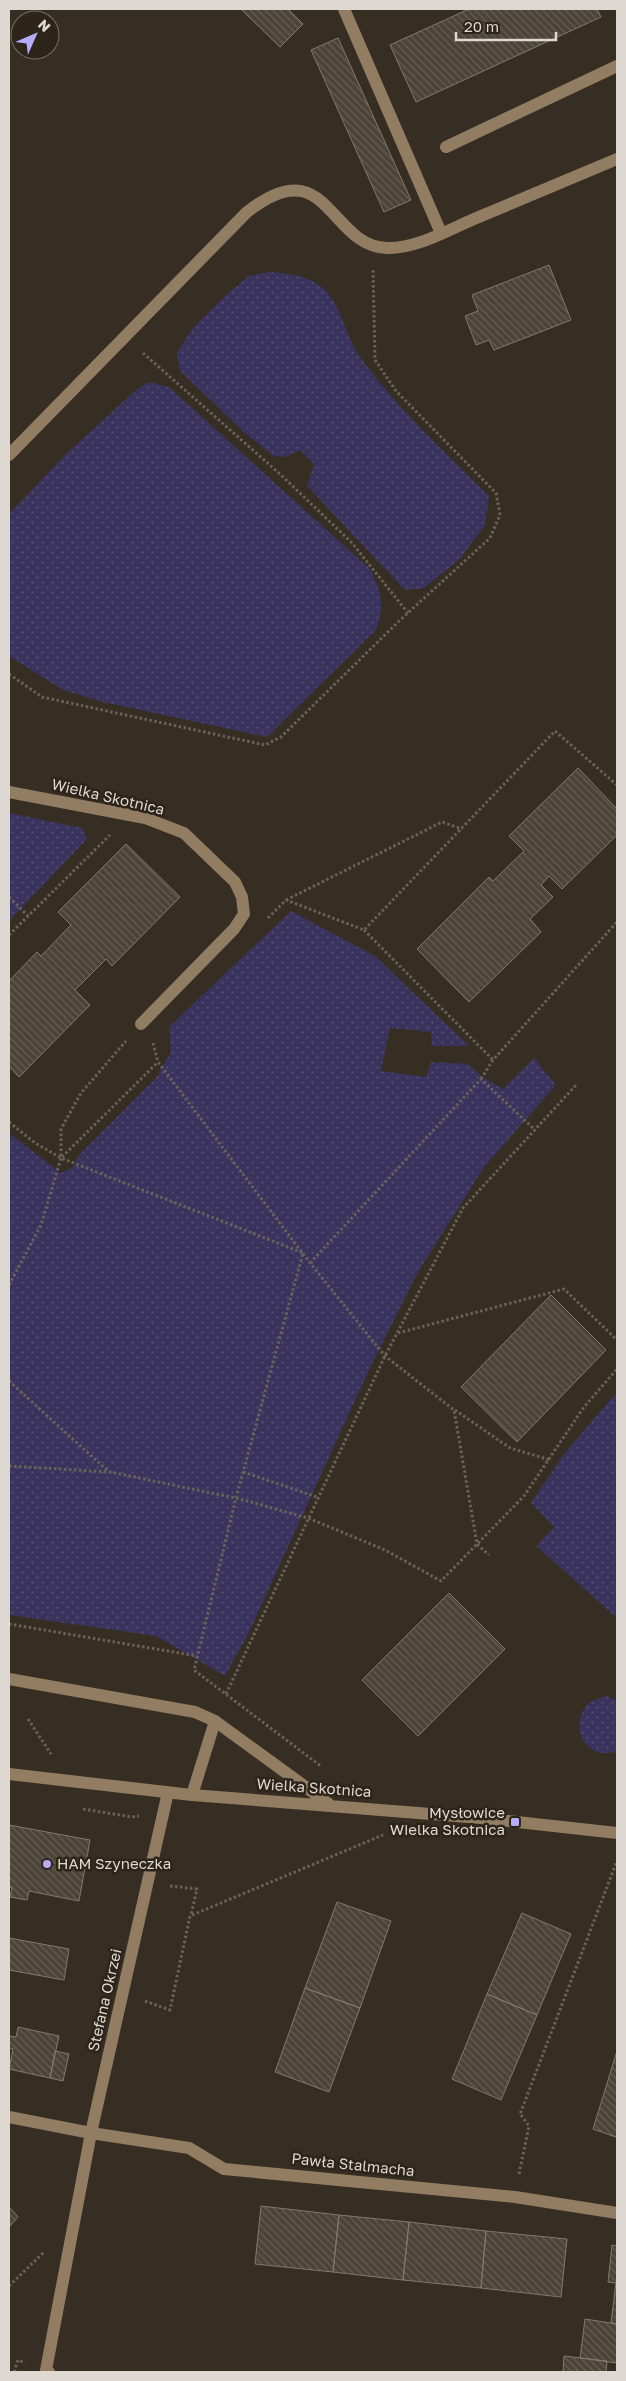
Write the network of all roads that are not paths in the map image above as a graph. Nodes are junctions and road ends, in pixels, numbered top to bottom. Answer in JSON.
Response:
{"nodes":[{"id":1,"x":344,"y":9,"type":"edge"},
{"id":2,"x":617,"y":66,"type":"edge"},
{"id":3,"x":446,"y":147,"type":"dead end"},
{"id":4,"x":617,"y":159,"type":"edge"},
{"id":5,"x":441,"y":233,"type":"junction"},
{"id":6,"x":9,"y":455,"type":"edge"},
{"id":7,"x":9,"y":792,"type":"edge"},
{"id":8,"x":141,"y":1024,"type":"road end"},
{"id":9,"x":9,"y":1679,"type":"edge"},
{"id":10,"x":215,"y":1721,"type":"junction"},
{"id":11,"x":9,"y":1774,"type":"edge"},
{"id":12,"x":168,"y":1792,"type":"junction"},
{"id":13,"x":192,"y":1795,"type":"junction"},
{"id":14,"x":330,"y":1805,"type":"junction"},
{"id":15,"x":617,"y":1833,"type":"edge"},
{"id":16,"x":9,"y":2117,"type":"edge"},
{"id":17,"x":92,"y":2133,"type":"junction"},
{"id":18,"x":617,"y":2214,"type":"edge"},
{"id":19,"x":49,"y":2372,"type":"edge"}],
"edges":[{"from":1,"to":5,"type":"street"},
{"from":2,"to":3,"type":"street"},
{"from":4,"to":5,"type":"street"},
{"from":5,"to":6,"type":"street"},
{"from":7,"to":8,"type":"street","name":"Wielka Skotnica"},
{"from":9,"to":10,"type":"street"},
{"from":10,"to":13,"type":"street"},
{"from":10,"to":14,"type":"street"},
{"from":11,"to":12,"type":"street","name":"Wielka Skotnica"},
{"from":12,"to":13,"type":"street","name":"Wielka Skotnica"},
{"from":12,"to":17,"type":"street","name":"Stefana Okrzei"},
{"from":13,"to":14,"type":"street","name":"Wielka Skotnica"},
{"from":14,"to":15,"type":"street","name":"Wielka Skotnica"},
{"from":16,"to":17,"type":"street"},
{"from":17,"to":18,"type":"street","name":"Pawła Stalmacha"},
{"from":17,"to":19,"type":"street","name":"Stefana Okrzei"}]}
